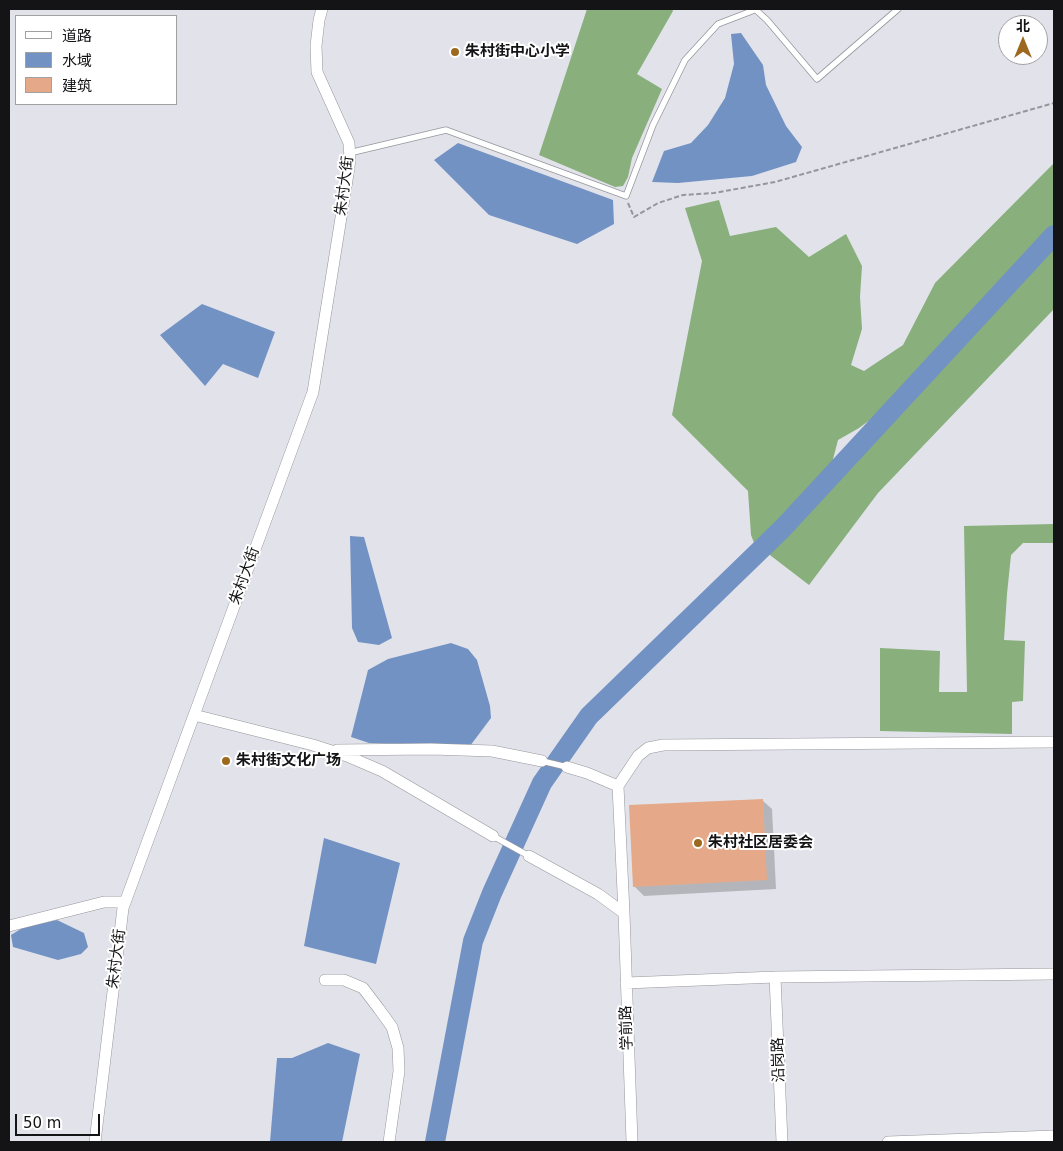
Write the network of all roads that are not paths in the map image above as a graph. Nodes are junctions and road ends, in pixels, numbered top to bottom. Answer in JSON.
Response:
{"nodes":[{"id":1,"x":322,"y":9,"type":"edge"},
{"id":2,"x":757,"y":9,"type":"edge"},
{"id":3,"x":898,"y":9,"type":"edge"},
{"id":4,"x":349,"y":153,"type":"junction"},
{"id":5,"x":194,"y":715,"type":"junction"},
{"id":6,"x":1054,"y":742,"type":"edge"},
{"id":7,"x":330,"y":750,"type":"junction"},
{"id":8,"x":542,"y":760,"type":"joint"},
{"id":9,"x":567,"y":767,"type":"joint"},
{"id":10,"x":618,"y":786,"type":"junction"},
{"id":11,"x":493,"y":836,"type":"joint"},
{"id":12,"x":529,"y":856,"type":"joint"},
{"id":13,"x":125,"y":902,"type":"junction"},
{"id":14,"x":624,"y":914,"type":"junction"},
{"id":15,"x":9,"y":926,"type":"edge"},
{"id":16,"x":1054,"y":974,"type":"edge"},
{"id":17,"x":775,"y":977,"type":"junction"},
{"id":18,"x":325,"y":980,"type":"dead end"},
{"id":19,"x":626,"y":983,"type":"junction"},
{"id":20,"x":1047,"y":1138,"type":"edge"},
{"id":21,"x":96,"y":1142,"type":"edge"},
{"id":22,"x":389,"y":1142,"type":"edge"},
{"id":23,"x":632,"y":1142,"type":"edge"},
{"id":24,"x":782,"y":1142,"type":"edge"},
{"id":25,"x":888,"y":1142,"type":"edge"},
{"id":26,"x":915,"y":1142,"type":"edge"}],
"edges":[{"from":1,"to":4,"type":"street","name":"朱村大街"},
{"from":2,"to":3,"type":"lane"},
{"from":2,"to":4,"type":"lane"},
{"from":4,"to":5,"type":"street","name":"朱村大街"},
{"from":5,"to":7,"type":"street"},
{"from":5,"to":13,"type":"street","name":"朱村大街"},
{"from":6,"to":10,"type":"street"},
{"from":7,"to":8,"type":"street"},
{"from":7,"to":11,"type":"street"},
{"from":8,"to":9,"type":"lane"},
{"from":9,"to":10,"type":"street"},
{"from":10,"to":14,"type":"street","name":"学前路"},
{"from":11,"to":12,"type":"lane"},
{"from":12,"to":14,"type":"street"},
{"from":13,"to":15,"type":"street"},
{"from":13,"to":21,"type":"street","name":"朱村大街"},
{"from":14,"to":19,"type":"street","name":"学前路"},
{"from":16,"to":17,"type":"street"},
{"from":17,"to":19,"type":"street"},
{"from":17,"to":24,"type":"street","name":"沿岗路"},
{"from":18,"to":22,"type":"street"},
{"from":19,"to":23,"type":"street","name":"学前路"},
{"from":20,"to":26,"type":"street"},
{"from":25,"to":26,"type":"street"}]}
